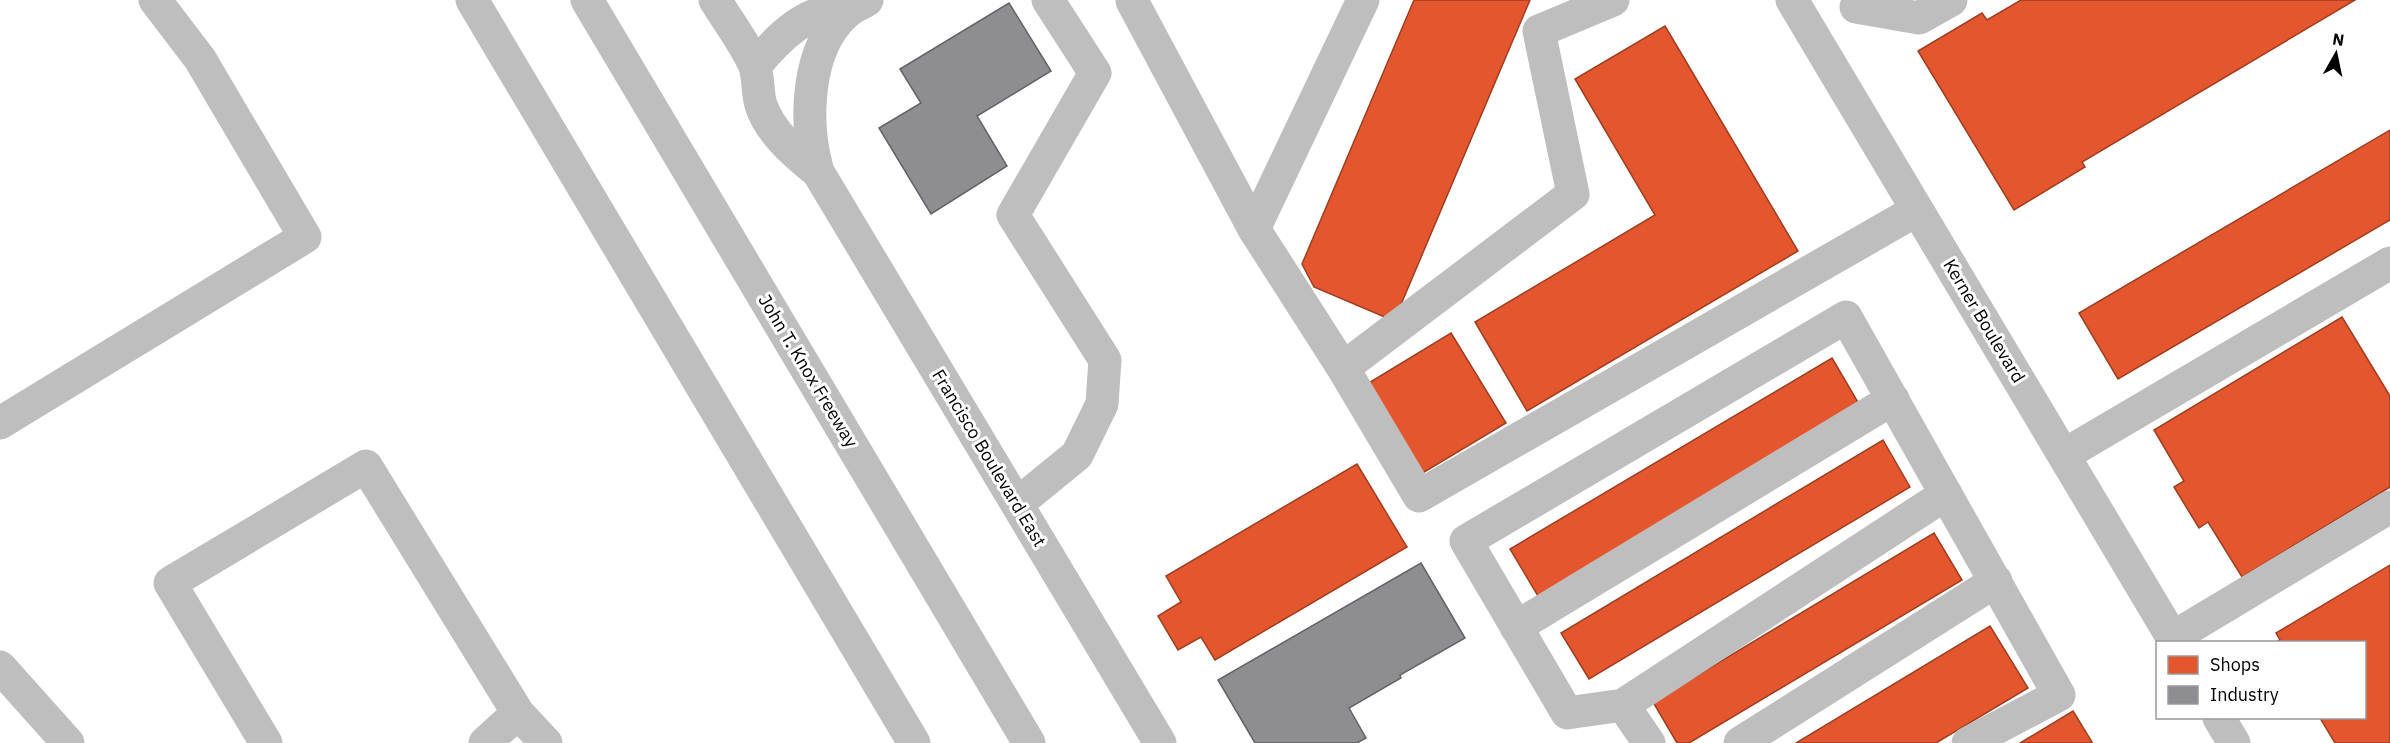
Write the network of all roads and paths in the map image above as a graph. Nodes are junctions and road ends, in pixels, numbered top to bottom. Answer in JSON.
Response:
{"nodes":[{"id":1,"x":155,"y":0,"type":"edge"},
{"id":2,"x":472,"y":0,"type":"edge"},
{"id":3,"x":586,"y":0,"type":"edge"},
{"id":4,"x":715,"y":0,"type":"edge"},
{"id":5,"x":1048,"y":0,"type":"edge"},
{"id":6,"x":1133,"y":0,"type":"edge"},
{"id":7,"x":1363,"y":0,"type":"edge"},
{"id":8,"x":1613,"y":0,"type":"edge"},
{"id":9,"x":1792,"y":0,"type":"edge"},
{"id":10,"x":1951,"y":0,"type":"edge"},
{"id":11,"x":1857,"y":4,"type":"edge"},
{"id":12,"x":857,"y":6,"type":"edge"},
{"id":13,"x":1814,"y":36,"type":"junction"},
{"id":14,"x":755,"y":66,"type":"junction"},
{"id":15,"x":818,"y":172,"type":"junction"},
{"id":16,"x":1917,"y":210,"type":"junction"},
{"id":17,"x":1254,"y":229,"type":"junction"},
{"id":18,"x":2390,"y":263,"type":"edge"},
{"id":19,"x":1343,"y":368,"type":"junction"},
{"id":20,"x":1893,"y":399,"type":"junction"},
{"id":21,"x":0,"y":423,"type":"edge"},
{"id":22,"x":2064,"y":455,"type":"junction"},
{"id":23,"x":1946,"y":494,"type":"junction"},
{"id":24,"x":1017,"y":504,"type":"junction"},
{"id":25,"x":2390,"y":507,"type":"edge"},
{"id":26,"x":1995,"y":581,"type":"junction"},
{"id":27,"x":1516,"y":627,"type":"junction"},
{"id":28,"x":2173,"y":640,"type":"edge"},
{"id":29,"x":0,"y":667,"type":"edge"},
{"id":30,"x":1623,"y":705,"type":"junction"},
{"id":31,"x":518,"y":713,"type":"junction"},
{"id":32,"x":2220,"y":719,"type":"edge"},
{"id":33,"x":68,"y":743,"type":"edge"},
{"id":34,"x":266,"y":743,"type":"edge"},
{"id":35,"x":484,"y":743,"type":"edge"},
{"id":36,"x":546,"y":743,"type":"edge"},
{"id":37,"x":914,"y":743,"type":"edge"},
{"id":38,"x":1029,"y":743,"type":"edge"},
{"id":39,"x":1161,"y":743,"type":"edge"},
{"id":40,"x":1649,"y":743,"type":"edge"},
{"id":41,"x":1740,"y":743,"type":"edge"},
{"id":42,"x":1968,"y":743,"type":"edge"},
{"id":43,"x":2234,"y":743,"type":"edge"}],
"edges":[{"from":1,"to":21,"type":"main road"},
{"from":2,"to":37,"type":"main road"},
{"from":3,"to":38,"type":"main road","name":"John T. Knox Freeway"},
{"from":4,"to":14,"type":"main road","name":"Francisco Boulevard East"},
{"from":5,"to":24,"type":"main road"},
{"from":6,"to":17,"type":"main road"},
{"from":7,"to":17,"type":"main road"},
{"from":8,"to":19,"type":"main road"},
{"from":9,"to":13,"type":"main road","name":"Kerner Boulevard"},
{"from":10,"to":11,"type":"main road"},
{"from":11,"to":13,"type":"main road"},
{"from":12,"to":14,"type":"main road"},
{"from":12,"to":15,"type":"main road","name":"Francisco Boulevard East"},
{"from":13,"to":16,"type":"main road","name":"Kerner Boulevard"},
{"from":14,"to":15,"type":"main road","name":"Francisco Boulevard East"},
{"from":15,"to":24,"type":"main road","name":"Francisco Boulevard East"},
{"from":16,"to":19,"type":"main road"},
{"from":16,"to":22,"type":"main road","name":"Kerner Boulevard"},
{"from":17,"to":19,"type":"main road"},
{"from":18,"to":22,"type":"main road"},
{"from":20,"to":23,"type":"main road"},
{"from":20,"to":27,"type":"main road"},
{"from":20,"to":27,"type":"main road"},
{"from":22,"to":28,"type":"main road","name":"Kerner Boulevard"},
{"from":23,"to":26,"type":"main road"},
{"from":23,"to":30,"type":"main road"},
{"from":24,"to":39,"type":"main road","name":"Francisco Boulevard East"},
{"from":25,"to":28,"type":"main road"},
{"from":26,"to":41,"type":"main road"},
{"from":26,"to":42,"type":"main road"},
{"from":27,"to":30,"type":"main road"},
{"from":29,"to":33,"type":"main road"},
{"from":30,"to":40,"type":"main road"},
{"from":31,"to":34,"type":"main road"},
{"from":31,"to":35,"type":"main road"},
{"from":31,"to":36,"type":"main road"},
{"from":32,"to":43,"type":"main road"}]}
